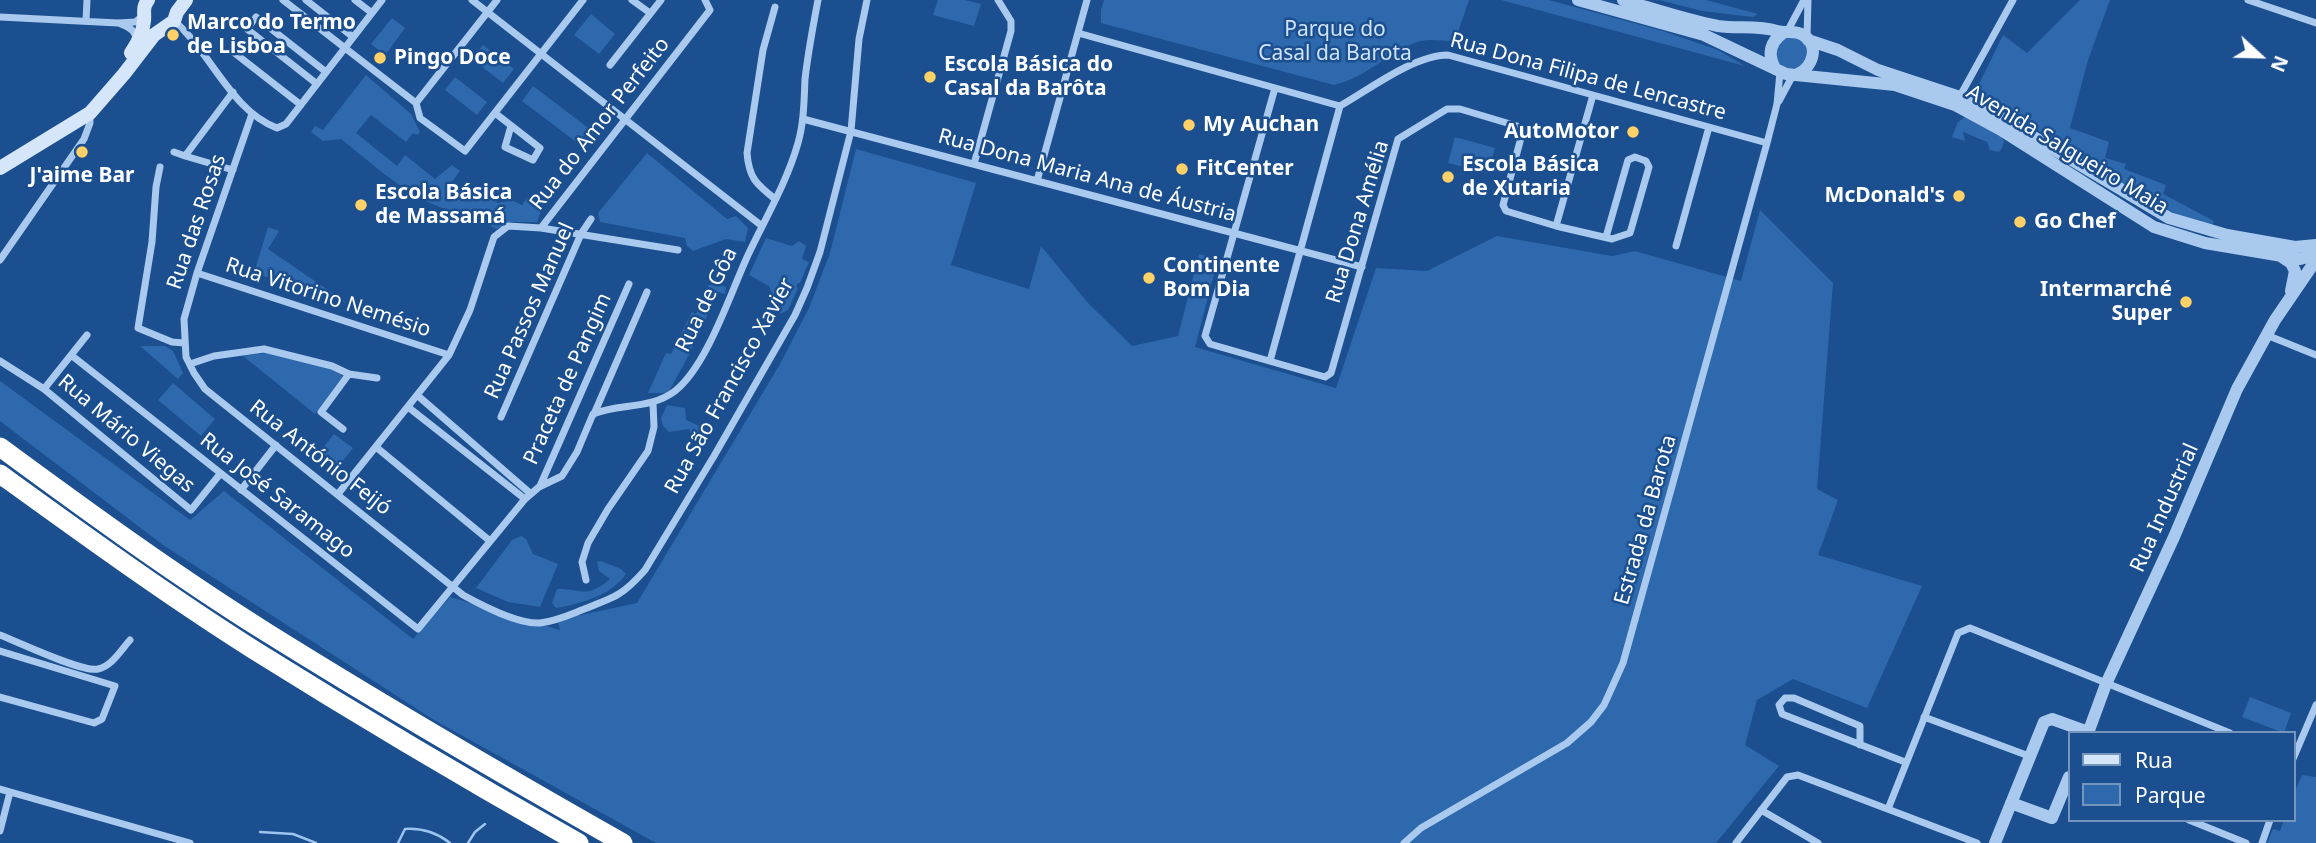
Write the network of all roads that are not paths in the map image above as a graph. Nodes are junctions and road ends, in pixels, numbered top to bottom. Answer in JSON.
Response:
{"nodes":[{"id":1,"x":87,"y":0,"type":"edge"},
{"id":2,"x":148,"y":0,"type":"edge"},
{"id":3,"x":283,"y":0,"type":"edge"},
{"id":4,"x":306,"y":0,"type":"edge"},
{"id":5,"x":355,"y":0,"type":"edge"},
{"id":6,"x":472,"y":0,"type":"edge"},
{"id":7,"x":496,"y":0,"type":"edge"},
{"id":8,"x":583,"y":0,"type":"edge"},
{"id":9,"x":632,"y":0,"type":"edge"},
{"id":10,"x":661,"y":0,"type":"edge"},
{"id":11,"x":705,"y":0,"type":"edge"},
{"id":12,"x":818,"y":0,"type":"edge"},
{"id":13,"x":867,"y":0,"type":"edge"},
{"id":14,"x":998,"y":0,"type":"edge"},
{"id":15,"x":1087,"y":0,"type":"edge"},
{"id":16,"x":1578,"y":0,"type":"edge"},
{"id":17,"x":1623,"y":0,"type":"edge"},
{"id":18,"x":1806,"y":0,"type":"edge"},
{"id":19,"x":2013,"y":0,"type":"edge"},
{"id":20,"x":2248,"y":0,"type":"edge"},
{"id":21,"x":380,"y":1,"type":"edge"},
{"id":22,"x":775,"y":7,"type":"dead end"},
{"id":23,"x":487,"y":12,"type":"junction"},
{"id":24,"x":174,"y":13,"type":"edge"},
{"id":25,"x":372,"y":13,"type":"junction"},
{"id":26,"x":650,"y":13,"type":"junction"},
{"id":27,"x":0,"y":17,"type":"edge"},
{"id":28,"x":144,"y":17,"type":"junction"},
{"id":29,"x":86,"y":21,"type":"junction"},
{"id":30,"x":118,"y":23,"type":"junction"},
{"id":31,"x":2316,"y":23,"type":"edge"},
{"id":32,"x":1078,"y":33,"type":"junction"},
{"id":33,"x":1785,"y":33,"type":"junction"},
{"id":34,"x":354,"y":37,"type":"junction"},
{"id":35,"x":1808,"y":39,"type":"junction"},
{"id":36,"x":136,"y":45,"type":"junction"},
{"id":37,"x":345,"y":49,"type":"junction"},
{"id":38,"x":232,"y":51,"type":"dead end"},
{"id":39,"x":541,"y":54,"type":"junction"},
{"id":40,"x":610,"y":65,"type":"dead end"},
{"id":41,"x":326,"y":72,"type":"junction"},
{"id":42,"x":1787,"y":72,"type":"junction"},
{"id":43,"x":115,"y":82,"type":"junction"},
{"id":44,"x":317,"y":84,"type":"junction"},
{"id":45,"x":1275,"y":88,"type":"junction"},
{"id":46,"x":233,"y":92,"type":"junction"},
{"id":47,"x":1593,"y":95,"type":"junction"},
{"id":48,"x":1960,"y":96,"type":"junction"},
{"id":49,"x":416,"y":103,"type":"junction"},
{"id":50,"x":1777,"y":104,"type":"junction"},
{"id":51,"x":301,"y":105,"type":"junction"},
{"id":52,"x":1340,"y":106,"type":"junction"},
{"id":53,"x":90,"y":113,"type":"junction"},
{"id":54,"x":495,"y":113,"type":"junction"},
{"id":55,"x":252,"y":114,"type":"junction"},
{"id":56,"x":626,"y":118,"type":"junction"},
{"id":57,"x":803,"y":120,"type":"junction"},
{"id":58,"x":511,"y":125,"type":"junction"},
{"id":59,"x":1709,"y":127,"type":"junction"},
{"id":60,"x":851,"y":131,"type":"junction"},
{"id":61,"x":1767,"y":143,"type":"junction"},
{"id":62,"x":174,"y":152,"type":"dead end"},
{"id":63,"x":185,"y":156,"type":"junction"},
{"id":64,"x":974,"y":164,"type":"junction"},
{"id":65,"x":160,"y":167,"type":"dead end"},
{"id":66,"x":0,"y":168,"type":"edge"},
{"id":67,"x":233,"y":170,"type":"junction"},
{"id":68,"x":1038,"y":181,"type":"junction"},
{"id":69,"x":775,"y":199,"type":"junction"},
{"id":70,"x":591,"y":219,"type":"dead end"},
{"id":71,"x":762,"y":226,"type":"junction"},
{"id":72,"x":1556,"y":226,"type":"junction"},
{"id":73,"x":541,"y":228,"type":"junction"},
{"id":74,"x":581,"y":234,"type":"junction"},
{"id":75,"x":1235,"y":234,"type":"junction"},
{"id":76,"x":1606,"y":237,"type":"junction"},
{"id":77,"x":2316,"y":245,"type":"edge"},
{"id":78,"x":1676,"y":246,"type":"dead end"},
{"id":79,"x":678,"y":250,"type":"dead end"},
{"id":80,"x":1301,"y":252,"type":"junction"},
{"id":81,"x":2279,"y":255,"type":"junction"},
{"id":82,"x":2316,"y":258,"type":"edge"},
{"id":83,"x":0,"y":260,"type":"edge"},
{"id":84,"x":1362,"y":267,"type":"junction"},
{"id":85,"x":197,"y":273,"type":"junction"},
{"id":86,"x":629,"y":284,"type":"dead end"},
{"id":87,"x":647,"y":292,"type":"dead end"},
{"id":88,"x":2286,"y":304,"type":"junction"},
{"id":89,"x":87,"y":335,"type":"dead end"},
{"id":90,"x":2269,"y":336,"type":"junction"},
{"id":91,"x":184,"y":342,"type":"junction"},
{"id":92,"x":71,"y":355,"type":"junction"},
{"id":93,"x":449,"y":355,"type":"junction"},
{"id":94,"x":2316,"y":355,"type":"edge"},
{"id":95,"x":0,"y":360,"type":"edge"},
{"id":96,"x":1270,"y":361,"type":"junction"},
{"id":97,"x":190,"y":365,"type":"junction"},
{"id":98,"x":349,"y":374,"type":"junction"},
{"id":99,"x":377,"y":378,"type":"dead end"},
{"id":100,"x":44,"y":389,"type":"junction"},
{"id":101,"x":417,"y":396,"type":"junction"},
{"id":102,"x":653,"y":403,"type":"junction"},
{"id":103,"x":408,"y":407,"type":"junction"},
{"id":104,"x":593,"y":414,"type":"junction"},
{"id":105,"x":501,"y":418,"type":"dead end"},
{"id":106,"x":343,"y":429,"type":"dead end"},
{"id":107,"x":276,"y":445,"type":"junction"},
{"id":108,"x":0,"y":447,"type":"edge"},
{"id":109,"x":376,"y":447,"type":"junction"},
{"id":110,"x":0,"y":474,"type":"edge"},
{"id":111,"x":220,"y":474,"type":"junction"},
{"id":112,"x":539,"y":487,"type":"junction"},
{"id":113,"x":241,"y":490,"type":"junction"},
{"id":114,"x":338,"y":494,"type":"junction"},
{"id":115,"x":528,"y":497,"type":"junction"},
{"id":116,"x":490,"y":541,"type":"junction"},
{"id":117,"x":586,"y":580,"type":"dead end"},
{"id":118,"x":454,"y":586,"type":"junction"},
{"id":119,"x":0,"y":635,"type":"edge"},
{"id":120,"x":130,"y":639,"type":"dead end"},
{"id":121,"x":0,"y":651,"type":"edge"},
{"id":122,"x":2106,"y":684,"type":"junction"},
{"id":123,"x":0,"y":697,"type":"edge"},
{"id":124,"x":2316,"y":705,"type":"edge"},
{"id":125,"x":1924,"y":717,"type":"junction"},
{"id":126,"x":2082,"y":731,"type":"edge"},
{"id":127,"x":2089,"y":731,"type":"edge"},
{"id":128,"x":2225,"y":731,"type":"edge"},
{"id":129,"x":1860,"y":745,"type":"junction"},
{"id":130,"x":2295,"y":753,"type":"edge"},
{"id":131,"x":2029,"y":756,"type":"junction"},
{"id":132,"x":1905,"y":762,"type":"junction"},
{"id":133,"x":2068,"y":779,"type":"edge"},
{"id":134,"x":0,"y":789,"type":"edge"},
{"id":135,"x":10,"y":792,"type":"junction"},
{"id":136,"x":2011,"y":803,"type":"junction"},
{"id":137,"x":1888,"y":809,"type":"junction"},
{"id":138,"x":1761,"y":810,"type":"junction"},
{"id":139,"x":2194,"y":822,"type":"edge"},
{"id":140,"x":2269,"y":822,"type":"edge"},
{"id":141,"x":0,"y":831,"type":"edge"},
{"id":142,"x":190,"y":843,"type":"edge"},
{"id":143,"x":579,"y":843,"type":"edge"},
{"id":144,"x":623,"y":843,"type":"edge"},
{"id":145,"x":1404,"y":843,"type":"edge"},
{"id":146,"x":1736,"y":843,"type":"edge"},
{"id":147,"x":1818,"y":843,"type":"edge"},
{"id":148,"x":1977,"y":843,"type":"edge"},
{"id":149,"x":1994,"y":843,"type":"edge"},
{"id":150,"x":2246,"y":843,"type":"edge"},
{"id":151,"x":2262,"y":843,"type":"edge"}],
"edges":[{"from":1,"to":29,"type":"street"},
{"from":2,"to":28,"type":"main road"},
{"from":3,"to":37,"type":"street"},
{"from":4,"to":34,"type":"street"},
{"from":5,"to":25,"type":"street"},
{"from":6,"to":23,"type":"street"},
{"from":7,"to":23,"type":"street"},
{"from":8,"to":39,"type":"street"},
{"from":9,"to":26,"type":"street"},
{"from":10,"to":26,"type":"street"},
{"from":11,"to":56,"type":"street","name":"Rua do Amor Perfeito"},
{"from":12,"to":57,"type":"street","name":"Rua de Gôa"},
{"from":13,"to":60,"type":"street","name":"Rua São Francisco Xavier"},
{"from":14,"to":64,"type":"street"},
{"from":15,"to":32,"type":"street"},
{"from":16,"to":42,"type":"street","name":"Avenida Salgueiro Maia"},
{"from":17,"to":33,"type":"street","name":"Avenida Salgueiro Maia"},
{"from":18,"to":33,"type":"street"},
{"from":18,"to":35,"type":"street"},
{"from":19,"to":48,"type":"street"},
{"from":20,"to":31,"type":"street"},
{"from":21,"to":25,"type":"street"},
{"from":22,"to":69,"type":"street"},
{"from":23,"to":39,"type":"street"},
{"from":23,"to":49,"type":"street"},
{"from":24,"to":28,"type":"main road"},
{"from":24,"to":43,"type":"main road"},
{"from":24,"to":46,"type":"street"},
{"from":25,"to":34,"type":"street"},
{"from":26,"to":40,"type":"street"},
{"from":27,"to":29,"type":"street"},
{"from":28,"to":30,"type":"street"},
{"from":28,"to":36,"type":"main road"},
{"from":29,"to":30,"type":"street"},
{"from":30,"to":36,"type":"street"},
{"from":32,"to":45,"type":"street"},
{"from":32,"to":68,"type":"street"},
{"from":33,"to":35,"type":"street","name":"Avenida Salgueiro Maia"},
{"from":33,"to":42,"type":"street"},
{"from":34,"to":37,"type":"street"},
{"from":35,"to":42,"type":"street"},
{"from":35,"to":48,"type":"street","name":"Avenida Salgueiro Maia"},
{"from":36,"to":43,"type":"main road"},
{"from":37,"to":41,"type":"street"},
{"from":37,"to":49,"type":"street"},
{"from":38,"to":51,"type":"street"},
{"from":39,"to":54,"type":"street"},
{"from":39,"to":56,"type":"street"},
{"from":41,"to":44,"type":"street"},
{"from":41,"to":44,"type":"street"},
{"from":42,"to":50,"type":"street","name":"Estrada da Barota"},
{"from":42,"to":50,"type":"street","name":"Estrada da Barota"},
{"from":42,"to":81,"type":"street","name":"Avenida Salgueiro Maia"},
{"from":43,"to":53,"type":"main road"},
{"from":44,"to":51,"type":"street"},
{"from":45,"to":52,"type":"street"},
{"from":45,"to":75,"type":"street"},
{"from":46,"to":55,"type":"street"},
{"from":46,"to":63,"type":"street"},
{"from":47,"to":52,"type":"street","name":"Rua Dona Filipa de Lencastre"},
{"from":47,"to":59,"type":"street","name":"Rua Dona Filipa de Lencastre"},
{"from":47,"to":72,"type":"street"},
{"from":48,"to":77,"type":"street","name":"Avenida Salgueiro Maia"},
{"from":49,"to":54,"type":"street"},
{"from":50,"to":61,"type":"street","name":"Estrada da Barota"},
{"from":51,"to":55,"type":"street"},
{"from":52,"to":80,"type":"street"},
{"from":53,"to":66,"type":"main road"},
{"from":53,"to":83,"type":"street"},
{"from":54,"to":58,"type":"street"},
{"from":55,"to":67,"type":"street","name":"Rua das Rosas"},
{"from":56,"to":71,"type":"street"},
{"from":56,"to":73,"type":"street","name":"Rua do Amor Perfeito"},
{"from":57,"to":60,"type":"street","name":"Rua Dona Maria Ana de Áustria"},
{"from":57,"to":69,"type":"street","name":"Rua de Gôa"},
{"from":58,"to":58,"type":"street"},
{"from":59,"to":61,"type":"street","name":"Rua Dona Filipa de Lencastre"},
{"from":59,"to":78,"type":"street"},
{"from":60,"to":64,"type":"street","name":"Rua Dona Maria Ana de Áustria"},
{"from":60,"to":118,"type":"street","name":"Rua São Francisco Xavier"},
{"from":61,"to":145,"type":"street","name":"Estrada da Barota"},
{"from":62,"to":63,"type":"street"},
{"from":63,"to":67,"type":"street"},
{"from":64,"to":68,"type":"street","name":"Rua Dona Maria Ana de Áustria"},
{"from":65,"to":91,"type":"street"},
{"from":67,"to":85,"type":"street","name":"Rua das Rosas"},
{"from":68,"to":75,"type":"street","name":"Rua Dona Maria Ana de Áustria"},
{"from":69,"to":71,"type":"street","name":"Rua de Gôa"},
{"from":70,"to":74,"type":"street","name":"Rua Passos Manuel"},
{"from":71,"to":102,"type":"street","name":"Rua de Gôa"},
{"from":72,"to":76,"type":"street"},
{"from":72,"to":84,"type":"street","name":"Rua Dona Amélia"},
{"from":73,"to":74,"type":"street"},
{"from":73,"to":93,"type":"street","name":"Rua do Amor Perfeito"},
{"from":74,"to":79,"type":"street"},
{"from":74,"to":105,"type":"street","name":"Rua Passos Manuel"},
{"from":75,"to":80,"type":"street","name":"Rua Dona Maria Ana de Áustria"},
{"from":75,"to":96,"type":"street"},
{"from":76,"to":76,"type":"street"},
{"from":80,"to":84,"type":"street","name":"Rua Dona Maria Ana de Áustria"},
{"from":80,"to":96,"type":"street"},
{"from":81,"to":82,"type":"street","name":"Avenida Salgueiro Maia"},
{"from":81,"to":88,"type":"street","name":"Rua Industrial"},
{"from":82,"to":88,"type":"street","name":"Rua Industrial"},
{"from":84,"to":96,"type":"street","name":"Rua Dona Amélia"},
{"from":85,"to":91,"type":"street","name":"Rua das Rosas"},
{"from":85,"to":93,"type":"street","name":"Rua Vitorino Nemésio"},
{"from":86,"to":112,"type":"street","name":"Praceta de Pangim"},
{"from":87,"to":104,"type":"street"},
{"from":88,"to":90,"type":"street","name":"Rua Industrial"},
{"from":89,"to":92,"type":"street"},
{"from":90,"to":94,"type":"street"},
{"from":90,"to":122,"type":"street","name":"Rua Industrial"},
{"from":91,"to":97,"type":"street","name":"Rua António Feijó"},
{"from":92,"to":100,"type":"street"},
{"from":92,"to":111,"type":"street","name":"Rua José Saramago"},
{"from":93,"to":101,"type":"street","name":"Rua do Amor Perfeito"},
{"from":95,"to":100,"type":"street","name":"Rua Mário Viegas"},
{"from":97,"to":98,"type":"street"},
{"from":97,"to":107,"type":"street","name":"Rua António Feijó"},
{"from":98,"to":99,"type":"street"},
{"from":98,"to":106,"type":"street"},
{"from":100,"to":111,"type":"street","name":"Rua Mário Viegas"},
{"from":101,"to":103,"type":"street","name":"Rua do Amor Perfeito"},
{"from":101,"to":115,"type":"street"},
{"from":102,"to":104,"type":"street","name":"Rua de Gôa"},
{"from":102,"to":117,"type":"street"},
{"from":103,"to":109,"type":"street","name":"Rua do Amor Perfeito"},
{"from":103,"to":115,"type":"street"},
{"from":104,"to":112,"type":"street"},
{"from":107,"to":113,"type":"street"},
{"from":107,"to":114,"type":"street","name":"Rua António Feijó"},
{"from":108,"to":144,"type":"highway"},
{"from":109,"to":114,"type":"street","name":"Rua do Amor Perfeito"},
{"from":109,"to":116,"type":"street"},
{"from":110,"to":143,"type":"highway"},
{"from":111,"to":113,"type":"street","name":"Rua José Saramago"},
{"from":112,"to":115,"type":"street"},
{"from":113,"to":118,"type":"street","name":"Rua José Saramago"},
{"from":114,"to":118,"type":"street","name":"Rua António Feijó"},
{"from":115,"to":116,"type":"street"},
{"from":116,"to":118,"type":"street"},
{"from":119,"to":120,"type":"street"},
{"from":121,"to":123,"type":"street"},
{"from":122,"to":125,"type":"street"},
{"from":122,"to":127,"type":"street","name":"Rua Industrial"},
{"from":122,"to":128,"type":"street"},
{"from":124,"to":130,"type":"street"},
{"from":125,"to":131,"type":"street"},
{"from":125,"to":132,"type":"street"},
{"from":126,"to":131,"type":"street"},
{"from":129,"to":129,"type":"street"},
{"from":129,"to":132,"type":"street"},
{"from":131,"to":136,"type":"street"},
{"from":132,"to":137,"type":"street"},
{"from":133,"to":136,"type":"street"},
{"from":134,"to":135,"type":"street"},
{"from":135,"to":141,"type":"street"},
{"from":135,"to":142,"type":"street"},
{"from":136,"to":149,"type":"street"},
{"from":137,"to":138,"type":"street"},
{"from":137,"to":148,"type":"street"},
{"from":138,"to":146,"type":"street"},
{"from":138,"to":147,"type":"street"},
{"from":139,"to":150,"type":"street"},
{"from":140,"to":151,"type":"street"}]}
